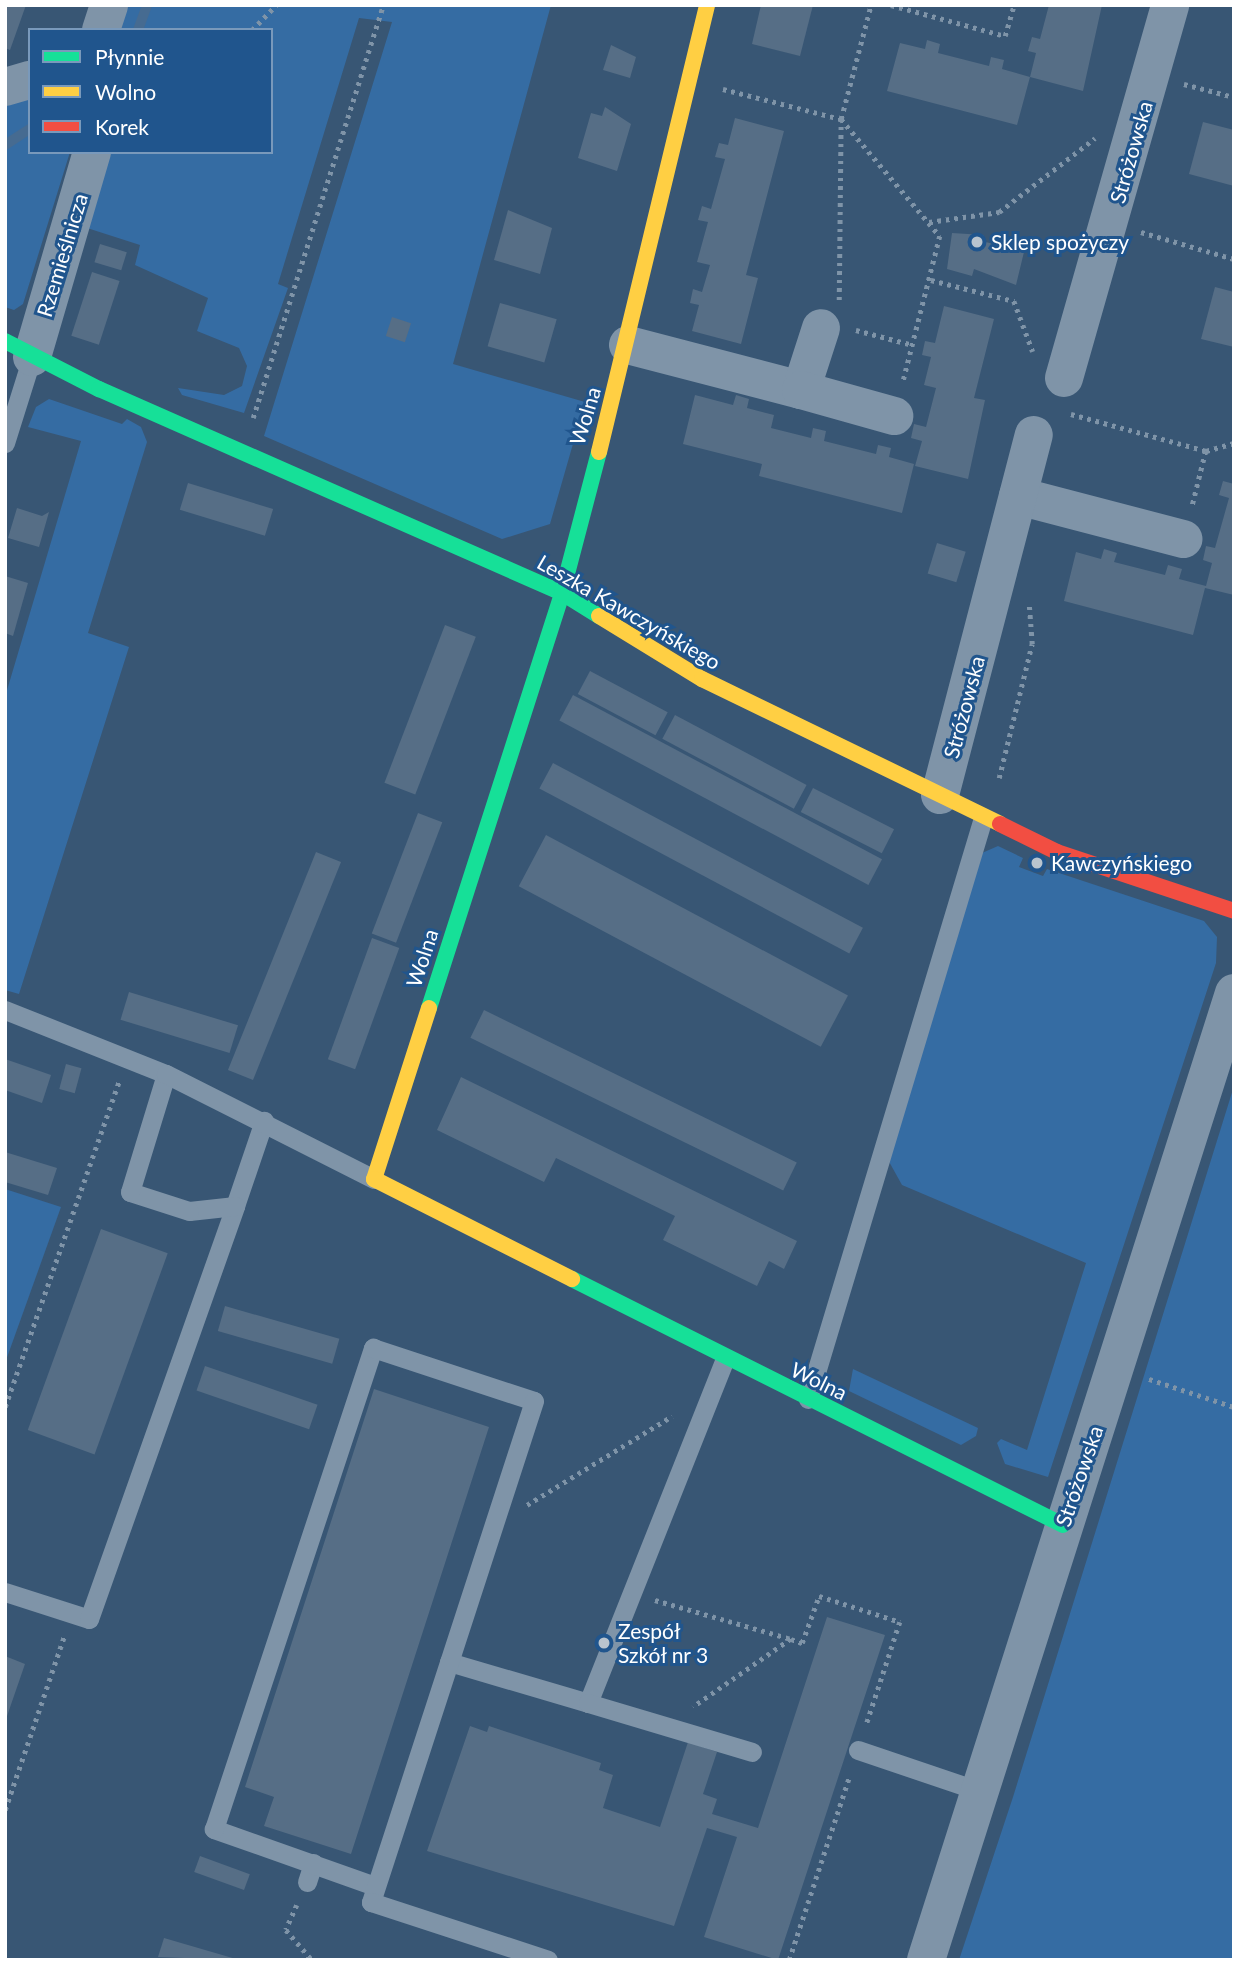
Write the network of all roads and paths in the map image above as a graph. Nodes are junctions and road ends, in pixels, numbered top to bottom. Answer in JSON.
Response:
{"nodes":[{"id":1,"x":109,"y":5,"type":"edge"},
{"id":2,"x":276,"y":5,"type":"edge"},
{"id":3,"x":383,"y":5,"type":"edge"},
{"id":4,"x":707,"y":5,"type":"edge"},
{"id":5,"x":871,"y":5,"type":"edge"},
{"id":6,"x":891,"y":5,"type":"edge"},
{"id":7,"x":1014,"y":5,"type":"edge"},
{"id":8,"x":1170,"y":5,"type":"edge"},
{"id":9,"x":102,"y":28,"type":"edge"},
{"id":10,"x":254,"y":28,"type":"edge"},
{"id":11,"x":688,"y":79,"type":"junction"},
{"id":12,"x":28,"y":81,"type":"edge"},
{"id":13,"x":5,"y":87,"type":"edge"},
{"id":14,"x":1149,"y":87,"type":"junction"},
{"id":15,"x":1234,"y":97,"type":"edge"},
{"id":16,"x":841,"y":119,"type":"junction"},
{"id":17,"x":91,"y":154,"type":"edge"},
{"id":18,"x":929,"y":222,"type":"junction"},
{"id":19,"x":1110,"y":223,"type":"junction"},
{"id":20,"x":1234,"y":259,"type":"edge"},
{"id":21,"x":837,"y":323,"type":"junction"},
{"id":22,"x":628,"y":345,"type":"junction"},
{"id":23,"x":19,"y":349,"type":"edge"},
{"id":24,"x":1064,"y":378,"type":"dead end"},
{"id":25,"x":801,"y":390,"type":"junction"},
{"id":26,"x":894,"y":416,"type":"dead end"},
{"id":27,"x":1034,"y":435,"type":"dead end"},
{"id":28,"x":5,"y":443,"type":"edge"},
{"id":29,"x":1234,"y":443,"type":"edge"},
{"id":30,"x":243,"y":450,"type":"junction"},
{"id":31,"x":1206,"y":451,"type":"dead end"},
{"id":32,"x":1018,"y":496,"type":"junction"},
{"id":33,"x":1183,"y":538,"type":"dead end"},
{"id":34,"x":1028,"y":592,"type":"dead end"},
{"id":35,"x":562,"y":593,"type":"junction"},
{"id":36,"x":999,"y":778,"type":"dead end"},
{"id":37,"x":940,"y":795,"type":"junction"},
{"id":38,"x":983,"y":818,"type":"junction"},
{"id":39,"x":1234,"y":911,"type":"edge"},
{"id":40,"x":1234,"y":993,"type":"edge"},
{"id":41,"x":5,"y":1010,"type":"edge"},
{"id":42,"x":130,"y":1055,"type":"junction"},
{"id":43,"x":166,"y":1074,"type":"junction"},
{"id":44,"x":264,"y":1121,"type":"junction"},
{"id":45,"x":374,"y":1179,"type":"junction"},
{"id":46,"x":235,"y":1206,"type":"junction"},
{"id":47,"x":725,"y":1358,"type":"junction"},
{"id":48,"x":1115,"y":1368,"type":"junction"},
{"id":49,"x":712,"y":1392,"type":"junction"},
{"id":50,"x":808,"y":1399,"type":"junction"},
{"id":51,"x":5,"y":1407,"type":"edge"},
{"id":52,"x":1234,"y":1407,"type":"edge"},
{"id":53,"x":494,"y":1525,"type":"junction"},
{"id":54,"x":1063,"y":1525,"type":"junction"},
{"id":55,"x":5,"y":1592,"type":"edge"},
{"id":56,"x":634,"y":1594,"type":"junction"},
{"id":57,"x":72,"y":1613,"type":"junction"},
{"id":58,"x":449,"y":1662,"type":"junction"},
{"id":59,"x":589,"y":1703,"type":"junction"},
{"id":60,"x":666,"y":1726,"type":"junction"},
{"id":61,"x":858,"y":1751,"type":"dead end"},
{"id":62,"x":752,"y":1752,"type":"dead end"},
{"id":63,"x":979,"y":1791,"type":"junction"},
{"id":64,"x":5,"y":1810,"type":"edge"},
{"id":65,"x":313,"y":1863,"type":"junction"},
{"id":66,"x":307,"y":1882,"type":"dead end"},
{"id":67,"x":373,"y":1885,"type":"junction"},
{"id":68,"x":286,"y":1930,"type":"dead end"},
{"id":69,"x":312,"y":1960,"type":"edge"},
{"id":70,"x":548,"y":1960,"type":"edge"},
{"id":71,"x":926,"y":1960,"type":"edge"}],
"edges":[{"from":1,"to":9,"type":"street"},
{"from":2,"to":10,"type":"path"},
{"from":3,"to":30,"type":"path"},
{"from":4,"to":11,"type":"street","name":"Wolna"},
{"from":5,"to":16,"type":"path"},
{"from":6,"to":7,"type":"path"},
{"from":8,"to":14,"type":"street","name":"Stróżowska"},
{"from":11,"to":16,"type":"path"},
{"from":11,"to":22,"type":"street","name":"Wolna"},
{"from":12,"to":13,"type":"street"},
{"from":14,"to":15,"type":"path"},
{"from":14,"to":18,"type":"path"},
{"from":14,"to":19,"type":"street","name":"Stróżowska"},
{"from":16,"to":18,"type":"path"},
{"from":16,"to":21,"type":"path"},
{"from":17,"to":23,"type":"street","name":"Rzemieślnicza"},
{"from":18,"to":21,"type":"path"},
{"from":19,"to":20,"type":"path"},
{"from":19,"to":24,"type":"street","name":"Stróżowska"},
{"from":21,"to":25,"type":"street"},
{"from":22,"to":25,"type":"street"},
{"from":22,"to":35,"type":"street","name":"Wolna"},
{"from":23,"to":28,"type":"lane"},
{"from":23,"to":30,"type":"street","name":"Leszka Kawczyńskiego"},
{"from":25,"to":26,"type":"street"},
{"from":27,"to":32,"type":"street","name":"Stróżowska"},
{"from":29,"to":31,"type":"path"},
{"from":30,"to":35,"type":"street","name":"Leszka Kawczyńskiego"},
{"from":32,"to":33,"type":"street"},
{"from":32,"to":37,"type":"street","name":"Stróżowska"},
{"from":34,"to":36,"type":"path"},
{"from":35,"to":37,"type":"street","name":"Leszka Kawczyńskiego"},
{"from":35,"to":45,"type":"street","name":"Wolna"},
{"from":37,"to":38,"type":"street","name":"Leszka Kawczyńskiego"},
{"from":38,"to":39,"type":"street","name":"Leszka Kawczyńskiego"},
{"from":38,"to":50,"type":"lane"},
{"from":40,"to":48,"type":"street","name":"Stróżowska"},
{"from":41,"to":42,"type":"lane"},
{"from":42,"to":43,"type":"lane"},
{"from":42,"to":51,"type":"path"},
{"from":43,"to":44,"type":"lane"},
{"from":43,"to":46,"type":"lane"},
{"from":44,"to":45,"type":"lane"},
{"from":44,"to":46,"type":"lane"},
{"from":45,"to":47,"type":"street","name":"Wolna"},
{"from":46,"to":57,"type":"lane"},
{"from":47,"to":49,"type":"lane"},
{"from":47,"to":50,"type":"street","name":"Wolna"},
{"from":48,"to":52,"type":"path"},
{"from":48,"to":54,"type":"street","name":"Stróżowska"},
{"from":49,"to":53,"type":"path"},
{"from":49,"to":56,"type":"lane"},
{"from":50,"to":54,"type":"street","name":"Wolna"},
{"from":53,"to":58,"type":"lane"},
{"from":53,"to":65,"type":"lane"},
{"from":54,"to":63,"type":"street","name":"Stróżowska"},
{"from":55,"to":57,"type":"lane"},
{"from":56,"to":59,"type":"lane"},
{"from":56,"to":60,"type":"path"},
{"from":57,"to":64,"type":"path"},
{"from":58,"to":59,"type":"lane"},
{"from":58,"to":67,"type":"lane"},
{"from":59,"to":60,"type":"lane"},
{"from":60,"to":62,"type":"lane"},
{"from":61,"to":63,"type":"lane"},
{"from":63,"to":71,"type":"street","name":"Stróżowska"},
{"from":65,"to":66,"type":"lane"},
{"from":65,"to":67,"type":"lane"},
{"from":67,"to":70,"type":"lane"},
{"from":68,"to":69,"type":"path"}]}
